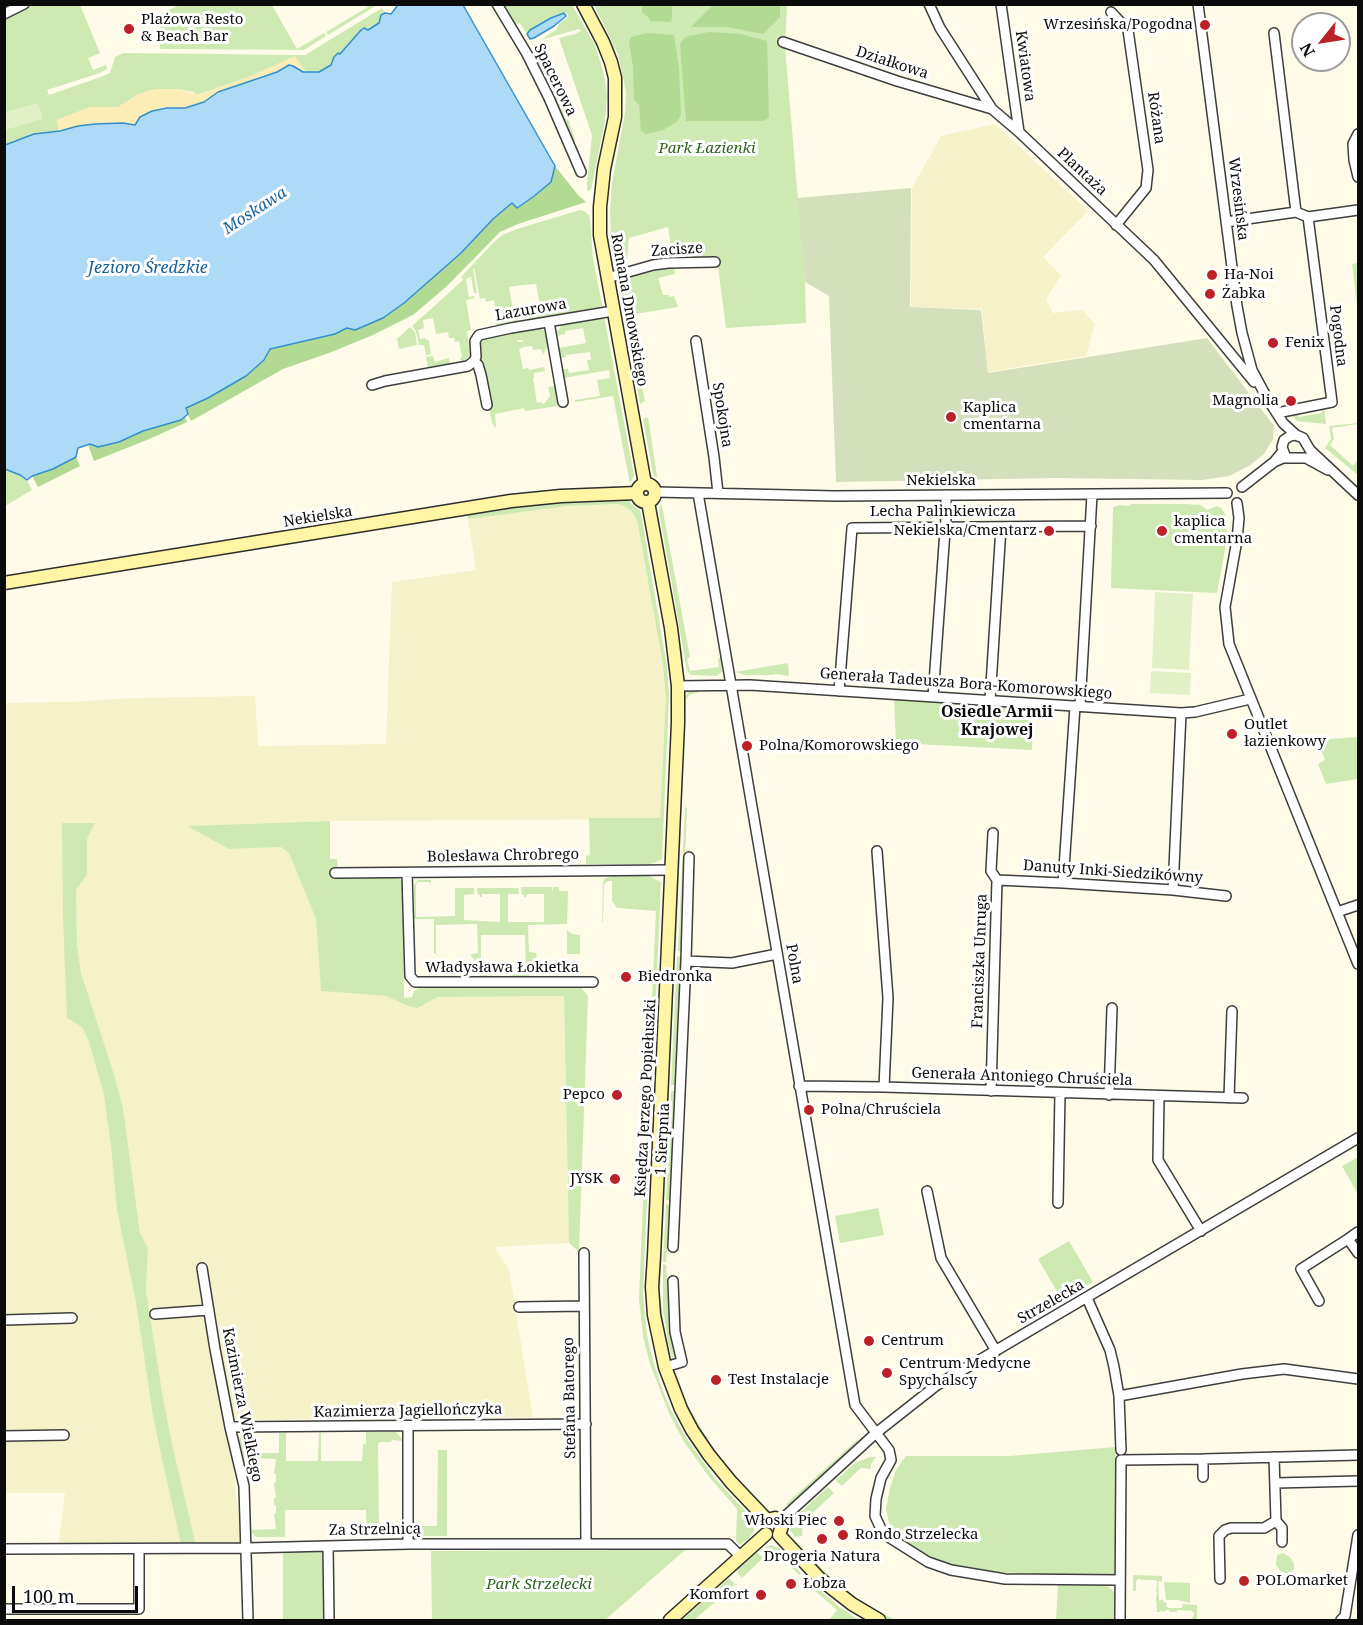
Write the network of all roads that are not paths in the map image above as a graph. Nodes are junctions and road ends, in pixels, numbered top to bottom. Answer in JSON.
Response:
{"nodes":[{"id":1,"x":24,"y":4,"type":"edge"},
{"id":2,"x":497,"y":4,"type":"edge"},
{"id":3,"x":583,"y":4,"type":"edge"},
{"id":4,"x":929,"y":4,"type":"edge"},
{"id":5,"x":1001,"y":4,"type":"edge"},
{"id":6,"x":1198,"y":4,"type":"edge"},
{"id":7,"x":1112,"y":12,"type":"dead end"},
{"id":8,"x":4,"y":14,"type":"edge"},
{"id":9,"x":1274,"y":33,"type":"dead end"},
{"id":10,"x":783,"y":42,"type":"dead end"},
{"id":11,"x":992,"y":109,"type":"junction"},
{"id":12,"x":1019,"y":132,"type":"junction"},
{"id":13,"x":1359,"y":134,"type":"edge"},
{"id":14,"x":581,"y":172,"type":"dead end"},
{"id":15,"x":1359,"y":177,"type":"edge"},
{"id":16,"x":1359,"y":210,"type":"edge"},
{"id":17,"x":1296,"y":212,"type":"junction"},
{"id":18,"x":1308,"y":217,"type":"junction"},
{"id":19,"x":1226,"y":222,"type":"junction"},
{"id":20,"x":1116,"y":225,"type":"junction"},
{"id":21,"x":715,"y":262,"type":"dead end"},
{"id":22,"x":607,"y":278,"type":"junction"},
{"id":23,"x":613,"y":311,"type":"junction"},
{"id":24,"x":549,"y":322,"type":"junction"},
{"id":25,"x":696,"y":341,"type":"dead end"},
{"id":26,"x":1245,"y":348,"type":"junction"},
{"id":27,"x":1229,"y":352,"type":"junction"},
{"id":28,"x":474,"y":361,"type":"junction"},
{"id":29,"x":372,"y":385,"type":"dead end"},
{"id":30,"x":1267,"y":398,"type":"junction"},
{"id":31,"x":563,"y":402,"type":"dead end"},
{"id":32,"x":487,"y":405,"type":"dead end"},
{"id":33,"x":1276,"y":413,"type":"junction"},
{"id":34,"x":1291,"y":436,"type":"junction"},
{"id":35,"x":1306,"y":445,"type":"junction"},
{"id":36,"x":1291,"y":455,"type":"junction"},
{"id":37,"x":1338,"y":475,"type":"junction"},
{"id":38,"x":1242,"y":487,"type":"junction"},
{"id":39,"x":641,"y":489,"type":"junction"},
{"id":40,"x":698,"y":492,"type":"junction"},
{"id":41,"x":718,"y":493,"type":"junction"},
{"id":42,"x":1227,"y":493,"type":"junction"},
{"id":43,"x":946,"y":495,"type":"junction"},
{"id":44,"x":1092,"y":495,"type":"junction"},
{"id":45,"x":1359,"y":495,"type":"edge"},
{"id":46,"x":652,"y":497,"type":"junction"},
{"id":47,"x":1237,"y":503,"type":"junction"},
{"id":48,"x":1001,"y":526,"type":"junction"},
{"id":49,"x":1091,"y":526,"type":"junction"},
{"id":50,"x":945,"y":527,"type":"junction"},
{"id":51,"x":4,"y":583,"type":"edge"},
{"id":52,"x":731,"y":685,"type":"junction"},
{"id":53,"x":678,"y":686,"type":"junction"},
{"id":54,"x":840,"y":691,"type":"junction"},
{"id":55,"x":933,"y":697,"type":"junction"},
{"id":56,"x":1250,"y":699,"type":"junction"},
{"id":57,"x":990,"y":701,"type":"junction"},
{"id":58,"x":1077,"y":706,"type":"junction"},
{"id":59,"x":1181,"y":713,"type":"junction"},
{"id":60,"x":993,"y":833,"type":"dead end"},
{"id":61,"x":877,"y":851,"type":"dead end"},
{"id":62,"x":689,"y":857,"type":"dead end"},
{"id":63,"x":672,"y":870,"type":"junction"},
{"id":64,"x":335,"y":873,"type":"dead end"},
{"id":65,"x":407,"y":873,"type":"junction"},
{"id":66,"x":997,"y":880,"type":"junction"},
{"id":67,"x":1064,"y":883,"type":"junction"},
{"id":68,"x":1173,"y":890,"type":"junction"},
{"id":69,"x":1226,"y":896,"type":"dead end"},
{"id":70,"x":1359,"y":905,"type":"edge"},
{"id":71,"x":1337,"y":912,"type":"junction"},
{"id":72,"x":777,"y":954,"type":"junction"},
{"id":73,"x":686,"y":961,"type":"junction"},
{"id":74,"x":1359,"y":964,"type":"edge"},
{"id":75,"x":593,"y":982,"type":"dead end"},
{"id":76,"x":1112,"y":1008,"type":"dead end"},
{"id":77,"x":1232,"y":1011,"type":"dead end"},
{"id":78,"x":800,"y":1086,"type":"junction"},
{"id":79,"x":884,"y":1087,"type":"junction"},
{"id":80,"x":991,"y":1091,"type":"junction"},
{"id":81,"x":1060,"y":1093,"type":"junction"},
{"id":82,"x":1109,"y":1095,"type":"junction"},
{"id":83,"x":1159,"y":1096,"type":"junction"},
{"id":84,"x":1230,"y":1098,"type":"junction"},
{"id":85,"x":1243,"y":1098,"type":"dead end"},
{"id":86,"x":1359,"y":1138,"type":"edge"},
{"id":87,"x":927,"y":1191,"type":"dead end"},
{"id":88,"x":1058,"y":1203,"type":"dead end"},
{"id":89,"x":1201,"y":1231,"type":"junction"},
{"id":90,"x":1359,"y":1232,"type":"edge"},
{"id":91,"x":1348,"y":1239,"type":"junction"},
{"id":92,"x":673,"y":1247,"type":"dead end"},
{"id":93,"x":584,"y":1253,"type":"dead end"},
{"id":94,"x":1359,"y":1253,"type":"edge"},
{"id":95,"x":202,"y":1268,"type":"dead end"},
{"id":96,"x":673,"y":1281,"type":"dead end"},
{"id":97,"x":1087,"y":1298,"type":"junction"},
{"id":98,"x":1319,"y":1301,"type":"dead end"},
{"id":99,"x":584,"y":1306,"type":"junction"},
{"id":100,"x":519,"y":1307,"type":"dead end"},
{"id":101,"x":209,"y":1310,"type":"junction"},
{"id":102,"x":154,"y":1314,"type":"dead end"},
{"id":103,"x":72,"y":1318,"type":"dead end"},
{"id":104,"x":4,"y":1320,"type":"edge"},
{"id":105,"x":996,"y":1351,"type":"junction"},
{"id":106,"x":665,"y":1366,"type":"junction"},
{"id":107,"x":1359,"y":1379,"type":"edge"},
{"id":108,"x":1119,"y":1396,"type":"junction"},
{"id":109,"x":586,"y":1424,"type":"junction"},
{"id":110,"x":408,"y":1426,"type":"junction"},
{"id":111,"x":230,"y":1427,"type":"junction"},
{"id":112,"x":876,"y":1433,"type":"junction"},
{"id":113,"x":4,"y":1436,"type":"edge"},
{"id":114,"x":63,"y":1436,"type":"dead end"},
{"id":115,"x":1121,"y":1450,"type":"dead end"},
{"id":116,"x":1359,"y":1455,"type":"edge"},
{"id":117,"x":1275,"y":1457,"type":"junction"},
{"id":118,"x":1203,"y":1459,"type":"junction"},
{"id":119,"x":1203,"y":1477,"type":"dead end"},
{"id":120,"x":1359,"y":1481,"type":"edge"},
{"id":121,"x":1276,"y":1483,"type":"junction"},
{"id":122,"x":766,"y":1520,"type":"junction"},
{"id":123,"x":780,"y":1521,"type":"junction"},
{"id":124,"x":1276,"y":1521,"type":"junction"},
{"id":125,"x":766,"y":1534,"type":"junction"},
{"id":126,"x":779,"y":1535,"type":"junction"},
{"id":127,"x":1359,"y":1535,"type":"edge"},
{"id":128,"x":1282,"y":1542,"type":"dead end"},
{"id":129,"x":586,"y":1543,"type":"junction"},
{"id":130,"x":408,"y":1544,"type":"junction"},
{"id":131,"x":328,"y":1546,"type":"junction"},
{"id":132,"x":247,"y":1548,"type":"junction"},
{"id":133,"x":4,"y":1549,"type":"edge"},
{"id":134,"x":139,"y":1549,"type":"junction"},
{"id":135,"x":741,"y":1557,"type":"junction"},
{"id":136,"x":1220,"y":1579,"type":"dead end"},
{"id":137,"x":1120,"y":1580,"type":"junction"},
{"id":138,"x":4,"y":1609,"type":"edge"},
{"id":139,"x":329,"y":1619,"type":"dead end"},
{"id":140,"x":248,"y":1620,"type":"edge"},
{"id":141,"x":670,"y":1620,"type":"edge"},
{"id":142,"x":879,"y":1620,"type":"edge"},
{"id":143,"x":1120,"y":1620,"type":"edge"},
{"id":144,"x":1341,"y":1620,"type":"edge"}],
"edges":[{"from":1,"to":8,"type":"street"},
{"from":2,"to":14,"type":"street","name":"Spacerowa"},
{"from":3,"to":22,"type":"street","name":"Romana Dmowskiego"},
{"from":4,"to":11,"type":"street","name":"Plantaża"},
{"from":5,"to":12,"type":"street","name":"Kwiatowa"},
{"from":6,"to":19,"type":"street","name":"Wrzesińska"},
{"from":7,"to":20,"type":"street","name":"Różana"},
{"from":9,"to":17,"type":"street"},
{"from":10,"to":11,"type":"street","name":"Działkowa"},
{"from":11,"to":12,"type":"street","name":"Plantaża"},
{"from":12,"to":20,"type":"street","name":"Plantaża"},
{"from":13,"to":15,"type":"street"},
{"from":16,"to":18,"type":"street"},
{"from":17,"to":18,"type":"street"},
{"from":17,"to":19,"type":"street"},
{"from":18,"to":33,"type":"street","name":"Pogodna"},
{"from":19,"to":26,"type":"street","name":"Wrzesińska"},
{"from":20,"to":27,"type":"street","name":"Plantaża"},
{"from":21,"to":22,"type":"street","name":"Zacisze"},
{"from":22,"to":23,"type":"street","name":"Romana Dmowskiego"},
{"from":23,"to":24,"type":"street","name":"Lazurowa"},
{"from":23,"to":39,"type":"street","name":"Romana Dmowskiego"},
{"from":24,"to":28,"type":"street","name":"Lazurowa"},
{"from":24,"to":31,"type":"street"},
{"from":25,"to":41,"type":"street","name":"Spokojna"},
{"from":26,"to":27,"type":"street"},
{"from":26,"to":30,"type":"street","name":"Wrzesińska"},
{"from":27,"to":30,"type":"street","name":"Plantaża"},
{"from":28,"to":29,"type":"street"},
{"from":28,"to":32,"type":"street"},
{"from":30,"to":33,"type":"street","name":"Wrzesińska"},
{"from":33,"to":34,"type":"street","name":"Wrzesińska"},
{"from":34,"to":35,"type":"street"},
{"from":34,"to":36,"type":"street"},
{"from":35,"to":36,"type":"street"},
{"from":35,"to":37,"type":"street"},
{"from":36,"to":37,"type":"street"},
{"from":36,"to":38,"type":"street"},
{"from":37,"to":45,"type":"street"},
{"from":38,"to":42,"type":"street"},
{"from":38,"to":47,"type":"street"},
{"from":39,"to":46,"type":"street"},
{"from":39,"to":51,"type":"street","name":"Nekielska"},
{"from":40,"to":41,"type":"street","name":"Nekielska"},
{"from":40,"to":46,"type":"street","name":"Nekielska"},
{"from":40,"to":52,"type":"street","name":"Polna"},
{"from":41,"to":43,"type":"street","name":"Nekielska"},
{"from":42,"to":44,"type":"street","name":"Nekielska"},
{"from":42,"to":47,"type":"street"},
{"from":43,"to":44,"type":"street","name":"Nekielska"},
{"from":43,"to":50,"type":"street"},
{"from":44,"to":49,"type":"street"},
{"from":46,"to":53,"type":"street","name":"Księdza Jerzego Popiełuszki"},
{"from":47,"to":56,"type":"street"},
{"from":48,"to":49,"type":"street","name":"Lecha Palinkiewicza"},
{"from":48,"to":50,"type":"street","name":"Lecha Palinkiewicza"},
{"from":48,"to":57,"type":"street"},
{"from":49,"to":58,"type":"street"},
{"from":50,"to":54,"type":"street","name":"Lecha Palinkiewicza"},
{"from":50,"to":55,"type":"street"},
{"from":52,"to":53,"type":"street","name":"Generała Tadeusza Bora-Komorowskiego"},
{"from":52,"to":54,"type":"street","name":"Generała Tadeusza Bora-Komorowskiego"},
{"from":52,"to":72,"type":"street","name":"Polna"},
{"from":53,"to":63,"type":"street","name":"Księdza Jerzego Popiełuszki"},
{"from":54,"to":55,"type":"street","name":"Generała Tadeusza Bora-Komorowskiego"},
{"from":55,"to":57,"type":"street","name":"Generała Tadeusza Bora-Komorowskiego"},
{"from":56,"to":59,"type":"street","name":"Generała Tadeusza Bora-Komorowskiego"},
{"from":56,"to":71,"type":"street"},
{"from":57,"to":58,"type":"street","name":"Generała Tadeusza Bora-Komorowskiego"},
{"from":58,"to":59,"type":"street","name":"Generała Tadeusza Bora-Komorowskiego"},
{"from":58,"to":67,"type":"street"},
{"from":59,"to":68,"type":"street"},
{"from":60,"to":66,"type":"street","name":"Franciszka Unruga"},
{"from":61,"to":79,"type":"street"},
{"from":62,"to":73,"type":"street","name":"1 Sierpnia"},
{"from":63,"to":65,"type":"street","name":"Bolesława Chrobrego"},
{"from":63,"to":106,"type":"street","name":"Księdza Jerzego Popiełuszki"},
{"from":64,"to":65,"type":"street","name":"Bolesława Chrobrego"},
{"from":65,"to":75,"type":"street","name":"Władysława Łokietka"},
{"from":66,"to":67,"type":"street","name":"Danuty Inki-Siedzikówny"},
{"from":66,"to":80,"type":"street","name":"Franciszka Unruga"},
{"from":67,"to":68,"type":"street","name":"Danuty Inki-Siedzikówny"},
{"from":68,"to":69,"type":"street","name":"Danuty Inki-Siedzikówny"},
{"from":70,"to":71,"type":"street"},
{"from":71,"to":74,"type":"street"},
{"from":72,"to":73,"type":"street"},
{"from":72,"to":78,"type":"street","name":"Polna"},
{"from":73,"to":92,"type":"street","name":"1 Sierpnia"},
{"from":76,"to":82,"type":"street"},
{"from":77,"to":84,"type":"street"},
{"from":78,"to":79,"type":"street","name":"Generała Antoniego Chruściela"},
{"from":78,"to":112,"type":"street","name":"Polna"},
{"from":79,"to":80,"type":"street","name":"Generała Antoniego Chruściela"},
{"from":80,"to":81,"type":"street","name":"Generała Antoniego Chruściela"},
{"from":81,"to":82,"type":"street","name":"Generała Antoniego Chruściela"},
{"from":81,"to":88,"type":"street"},
{"from":82,"to":83,"type":"street","name":"Generała Antoniego Chruściela"},
{"from":83,"to":84,"type":"street","name":"Generała Antoniego Chruściela"},
{"from":83,"to":89,"type":"street"},
{"from":84,"to":85,"type":"street","name":"Generała Antoniego Chruściela"},
{"from":86,"to":89,"type":"street","name":"Strzelecka"},
{"from":87,"to":105,"type":"street"},
{"from":89,"to":97,"type":"street","name":"Strzelecka"},
{"from":90,"to":91,"type":"street"},
{"from":91,"to":94,"type":"street"},
{"from":91,"to":98,"type":"street"},
{"from":93,"to":99,"type":"street","name":"Stefana Batorego"},
{"from":95,"to":101,"type":"street","name":"Kazimierza Wielkiego"},
{"from":96,"to":106,"type":"street"},
{"from":97,"to":105,"type":"street","name":"Strzelecka"},
{"from":97,"to":108,"type":"street"},
{"from":99,"to":100,"type":"street"},
{"from":99,"to":109,"type":"street","name":"Stefana Batorego"},
{"from":101,"to":102,"type":"street"},
{"from":101,"to":111,"type":"street","name":"Kazimierza Wielkiego"},
{"from":103,"to":104,"type":"street"},
{"from":105,"to":112,"type":"street","name":"Strzelecka"},
{"from":106,"to":122,"type":"street","name":"Księdza Jerzego Popiełuszki"},
{"from":107,"to":108,"type":"street"},
{"from":108,"to":115,"type":"street"},
{"from":109,"to":110,"type":"street","name":"Kazimierza Jagiellończyka"},
{"from":109,"to":129,"type":"street","name":"Stefana Batorego"},
{"from":110,"to":111,"type":"street","name":"Kazimierza Jagiellończyka"},
{"from":110,"to":130,"type":"street"},
{"from":111,"to":132,"type":"street","name":"Kazimierza Wielkiego"},
{"from":112,"to":123,"type":"street","name":"Strzelecka"},
{"from":112,"to":137,"type":"street","name":"Polna"},
{"from":113,"to":114,"type":"street"},
{"from":116,"to":117,"type":"street"},
{"from":117,"to":118,"type":"street"},
{"from":117,"to":121,"type":"street"},
{"from":118,"to":119,"type":"street"},
{"from":118,"to":137,"type":"street"},
{"from":120,"to":121,"type":"street"},
{"from":121,"to":124,"type":"street"},
{"from":122,"to":123,"type":"street"},
{"from":122,"to":125,"type":"street"},
{"from":123,"to":126,"type":"street"},
{"from":124,"to":128,"type":"street"},
{"from":124,"to":136,"type":"street"},
{"from":125,"to":126,"type":"street"},
{"from":125,"to":135,"type":"street"},
{"from":126,"to":142,"type":"street"},
{"from":127,"to":144,"type":"street"},
{"from":129,"to":130,"type":"street","name":"Za Strzelnicą"},
{"from":129,"to":135,"type":"street","name":"Za Strzelnicą"},
{"from":130,"to":131,"type":"street","name":"Za Strzelnicą"},
{"from":131,"to":132,"type":"street","name":"Za Strzelnicą"},
{"from":131,"to":139,"type":"street"},
{"from":132,"to":134,"type":"street","name":"Za Strzelnicą"},
{"from":132,"to":140,"type":"street","name":"Kazimierza Wielkiego"},
{"from":133,"to":134,"type":"street","name":"Za Strzelnicą"},
{"from":134,"to":138,"type":"street"},
{"from":135,"to":141,"type":"street"},
{"from":137,"to":143,"type":"street"}]}
